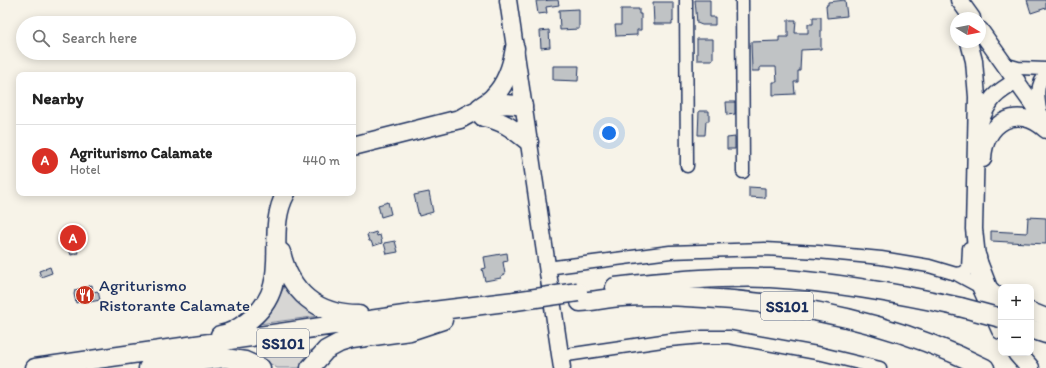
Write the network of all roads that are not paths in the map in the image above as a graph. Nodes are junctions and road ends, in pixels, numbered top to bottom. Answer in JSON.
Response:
{"nodes":[{"id":1,"x":508,"y":0,"type":"edge"},
{"id":2,"x":686,"y":0,"type":"edge"},
{"id":3,"x":742,"y":0,"type":"edge"},
{"id":4,"x":955,"y":0,"type":"edge"},
{"id":5,"x":959,"y":0,"type":"edge"},
{"id":6,"x":960,"y":12,"type":"edge"},
{"id":7,"x":968,"y":12,"type":"edge"},
{"id":8,"x":986,"y":38,"type":"edge"},
{"id":9,"x":515,"y":48,"type":"junction"},
{"id":10,"x":971,"y":48,"type":"edge"},
{"id":11,"x":1004,"y":64,"type":"junction"},
{"id":12,"x":1045,"y":71,"type":"edge"},
{"id":13,"x":1017,"y":81,"type":"junction"},
{"id":14,"x":523,"y":106,"type":"junction"},
{"id":15,"x":480,"y":114,"type":"junction"},
{"id":16,"x":1044,"y":123,"type":"edge"},
{"id":17,"x":977,"y":129,"type":"junction"},
{"id":18,"x":529,"y":142,"type":"junction"},
{"id":19,"x":356,"y":145,"type":"edge"},
{"id":20,"x":687,"y":166,"type":"dead end"},
{"id":21,"x":743,"y":172,"type":"dead end"},
{"id":22,"x":974,"y":184,"type":"junction"},
{"id":23,"x":284,"y":196,"type":"edge"},
{"id":24,"x":974,"y":229,"type":"junction"},
{"id":25,"x":277,"y":234,"type":"junction"},
{"id":26,"x":977,"y":257,"type":"junction"},
{"id":27,"x":547,"y":268,"type":"junction"},
{"id":28,"x":956,"y":274,"type":"junction"},
{"id":29,"x":982,"y":288,"type":"junction"},
{"id":30,"x":998,"y":296,"type":"edge"},
{"id":31,"x":579,"y":297,"type":"junction"},
{"id":32,"x":516,"y":305,"type":"junction"},
{"id":33,"x":425,"y":312,"type":"junction"},
{"id":34,"x":1034,"y":312,"type":"edge"},
{"id":35,"x":998,"y":317,"type":"edge"},
{"id":36,"x":1046,"y":317,"type":"edge"},
{"id":37,"x":443,"y":320,"type":"junction"},
{"id":38,"x":998,"y":323,"type":"edge"},
{"id":39,"x":1034,"y":330,"type":"edge"},
{"id":40,"x":1046,"y":334,"type":"edge"},
{"id":41,"x":189,"y":346,"type":"junction"},
{"id":42,"x":1020,"y":356,"type":"edge"},
{"id":43,"x":561,"y":362,"type":"edge"},
{"id":44,"x":114,"y":367,"type":"edge"},
{"id":45,"x":35,"y":368,"type":"edge"},
{"id":46,"x":143,"y":368,"type":"edge"},
{"id":47,"x":148,"y":368,"type":"edge"},
{"id":48,"x":261,"y":368,"type":"edge"},
{"id":49,"x":310,"y":368,"type":"edge"},
{"id":50,"x":880,"y":368,"type":"edge"},
{"id":51,"x":985,"y":368,"type":"edge"},
{"id":52,"x":1030,"y":368,"type":"edge"}],
"edges":[{"from":1,"to":9,"type":"main road"},
{"from":2,"to":20,"type":"street"},
{"from":3,"to":21,"type":"street"},
{"from":4,"to":6,"type":"main road"},
{"from":5,"to":7,"type":"main road"},
{"from":8,"to":11,"type":"main road"},
{"from":9,"to":14,"type":"main road"},
{"from":9,"to":15,"type":"highway"},
{"from":10,"to":17,"type":"main road"},
{"from":11,"to":12,"type":"street"},
{"from":11,"to":13,"type":"main road"},
{"from":12,"to":13,"type":"street"},
{"from":12,"to":16,"type":"street"},
{"from":13,"to":16,"type":"main road"},
{"from":13,"to":17,"type":"main road"},
{"from":14,"to":15,"type":"highway"},
{"from":14,"to":18,"type":"main road"},
{"from":15,"to":18,"type":"highway"},
{"from":15,"to":19,"type":"highway"},
{"from":16,"to":22,"type":"main road"},
{"from":17,"to":22,"type":"main road"},
{"from":18,"to":27,"type":"main road"},
{"from":22,"to":24,"type":"main road"},
{"from":23,"to":25,"type":"highway"},
{"from":24,"to":26,"type":"main road"},
{"from":24,"to":28,"type":"street"},
{"from":25,"to":33,"type":"highway"},
{"from":25,"to":41,"type":"highway"},
{"from":26,"to":29,"type":"highway"},
{"from":26,"to":30,"type":"main road"},
{"from":27,"to":28,"type":"street"},
{"from":27,"to":43,"type":"main road"},
{"from":28,"to":29,"type":"street"},
{"from":29,"to":38,"type":"highway"},
{"from":31,"to":32,"type":"highway","number":"SS101"},
{"from":31,"to":35,"type":"highway","number":"SS101","bridge":true},
{"from":31,"to":51,"type":"highway","number":"SS101"},
{"from":32,"to":33,"type":"highway","number":"SS101"},
{"from":32,"to":37,"type":"highway","number":"SS101"},
{"from":33,"to":41,"type":"highway","number":"SS101"},
{"from":34,"to":36,"type":"main road"},
{"from":37,"to":44,"type":"highway","number":"SS101"},
{"from":37,"to":49,"type":"highway"},
{"from":39,"to":40,"type":"highway"},
{"from":41,"to":45,"type":"highway","number":"SS101"},
{"from":42,"to":52,"type":"highway"},
{"from":43,"to":50,"type":"street"},
{"from":44,"to":46,"type":"highway"},
{"from":47,"to":48,"type":"highway"}]}
